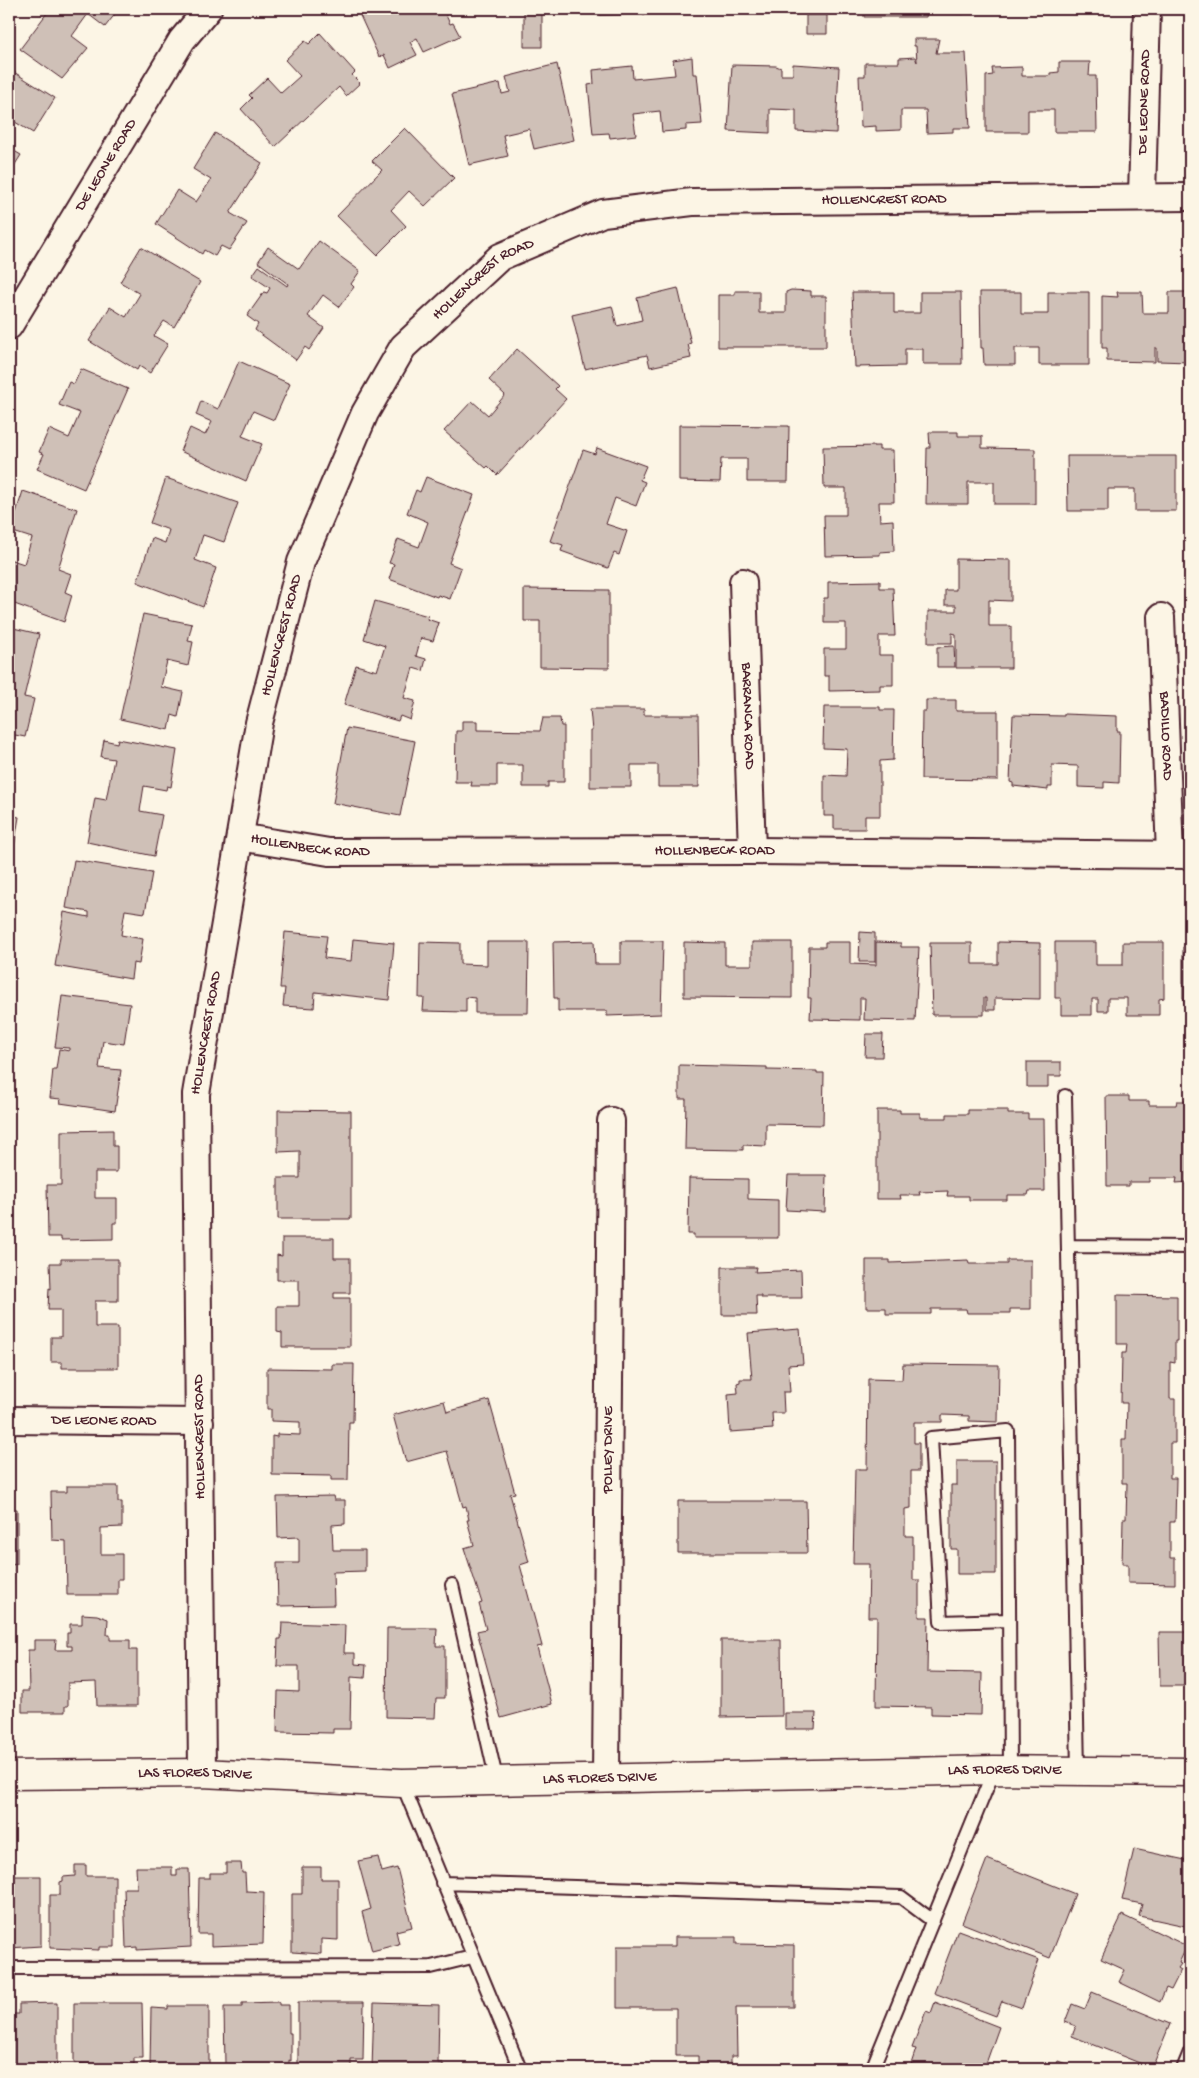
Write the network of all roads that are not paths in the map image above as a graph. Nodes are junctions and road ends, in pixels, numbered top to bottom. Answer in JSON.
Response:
{"nodes":[{"id":1,"x":208,"y":9,"type":"edge"},
{"id":2,"x":1147,"y":9,"type":"edge"},
{"id":3,"x":1142,"y":196,"type":"junction"},
{"id":4,"x":1190,"y":197,"type":"edge"},
{"id":5,"x":9,"y":326,"type":"edge"},
{"id":6,"x":743,"y":582,"type":"dead end"},
{"id":7,"x":1161,"y":617,"type":"dead end"},
{"id":8,"x":240,"y":837,"type":"junction"},
{"id":9,"x":752,"y":851,"type":"junction"},
{"id":10,"x":1180,"y":855,"type":"edge"},
{"id":11,"x":1066,"y":1096,"type":"dead end"},
{"id":12,"x":611,"y":1121,"type":"dead end"},
{"id":13,"x":1068,"y":1246,"type":"junction"},
{"id":14,"x":1190,"y":1247,"type":"edge"},
{"id":15,"x":9,"y":1420,"type":"edge"},
{"id":16,"x":200,"y":1422,"type":"junction"},
{"id":17,"x":452,"y":1585,"type":"dead end"},
{"id":18,"x":1009,"y":1620,"type":"junction"},
{"id":19,"x":1002,"y":1770,"type":"junction"},
{"id":20,"x":1078,"y":1771,"type":"junction"},
{"id":21,"x":1190,"y":1772,"type":"edge"},
{"id":22,"x":202,"y":1773,"type":"junction"},
{"id":23,"x":9,"y":1775,"type":"edge"},
{"id":24,"x":606,"y":1780,"type":"junction"},
{"id":25,"x":497,"y":1782,"type":"junction"},
{"id":26,"x":402,"y":1783,"type":"junction"},
{"id":27,"x":442,"y":1883,"type":"junction"},
{"id":28,"x":933,"y":1920,"type":"junction"},
{"id":29,"x":472,"y":1957,"type":"junction"},
{"id":30,"x":9,"y":1968,"type":"edge"},
{"id":31,"x":1190,"y":2052,"type":"edge"},
{"id":32,"x":520,"y":2069,"type":"edge"},
{"id":33,"x":872,"y":2069,"type":"edge"},
{"id":34,"x":1183,"y":2069,"type":"edge"}],
"edges":[{"from":1,"to":5,"type":"street","name":"DE LEONE ROAD"},
{"from":2,"to":3,"type":"street","name":"DE LEONE ROAD"},
{"from":3,"to":4,"type":"street","name":"HOLLENCREST ROAD"},
{"from":3,"to":8,"type":"street","name":"HOLLENCREST ROAD"},
{"from":6,"to":9,"type":"street","name":"BARRANCA ROAD"},
{"from":7,"to":10,"type":"street","name":"BADILLO ROAD"},
{"from":8,"to":9,"type":"street","name":"HOLLENBECK ROAD"},
{"from":8,"to":16,"type":"street","name":"HOLLENCREST ROAD"},
{"from":9,"to":10,"type":"street","name":"HOLLENBECK ROAD"},
{"from":11,"to":13,"type":"lane"},
{"from":12,"to":24,"type":"street","name":"POLLEY DRIVE"},
{"from":13,"to":14,"type":"lane"},
{"from":13,"to":20,"type":"lane"},
{"from":15,"to":16,"type":"street","name":"DE LEONE ROAD"},
{"from":16,"to":22,"type":"street","name":"HOLLENCREST ROAD"},
{"from":17,"to":25,"type":"lane"},
{"from":18,"to":18,"type":"lane"},
{"from":18,"to":19,"type":"lane"},
{"from":19,"to":20,"type":"street","name":"LAS FLORES DRIVE"},
{"from":19,"to":24,"type":"street","name":"LAS FLORES DRIVE"},
{"from":19,"to":28,"type":"lane"},
{"from":20,"to":21,"type":"street","name":"LAS FLORES DRIVE"},
{"from":22,"to":23,"type":"street","name":"LAS FLORES DRIVE"},
{"from":22,"to":26,"type":"street","name":"LAS FLORES DRIVE"},
{"from":24,"to":25,"type":"street","name":"LAS FLORES DRIVE"},
{"from":25,"to":26,"type":"street","name":"LAS FLORES DRIVE"},
{"from":26,"to":27,"type":"lane"},
{"from":27,"to":28,"type":"lane"},
{"from":27,"to":29,"type":"lane"},
{"from":28,"to":33,"type":"lane"},
{"from":29,"to":30,"type":"lane"},
{"from":29,"to":32,"type":"lane"},
{"from":31,"to":34,"type":"lane"}]}
